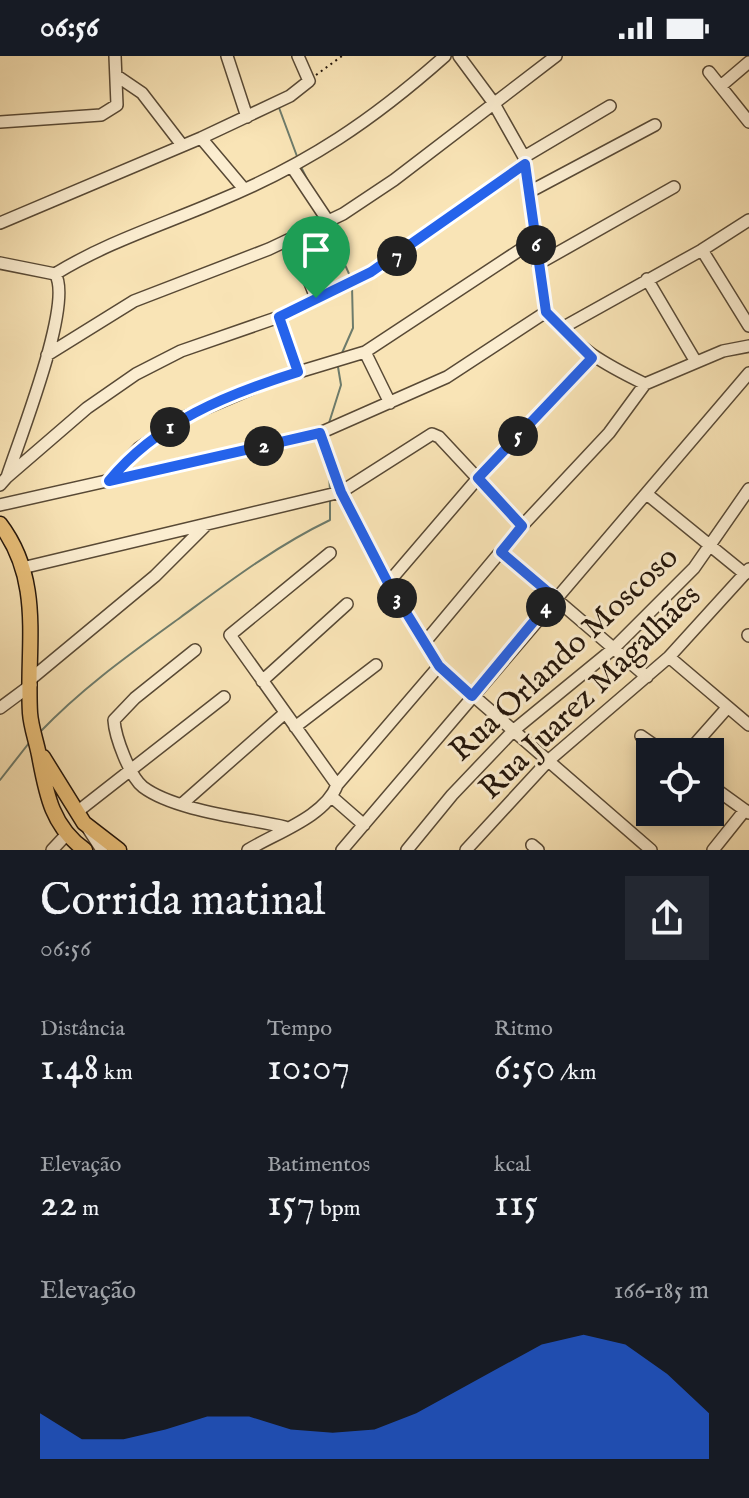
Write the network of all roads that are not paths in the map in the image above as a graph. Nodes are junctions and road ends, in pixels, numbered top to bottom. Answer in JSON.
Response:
{"nodes":[{"id":1,"x":115,"y":56,"type":"edge"},
{"id":2,"x":227,"y":56,"type":"edge"},
{"id":3,"x":298,"y":56,"type":"edge"},
{"id":4,"x":445,"y":56,"type":"edge"},
{"id":5,"x":459,"y":56,"type":"edge"},
{"id":6,"x":556,"y":56,"type":"edge"},
{"id":7,"x":749,"y":62,"type":"edge"},
{"id":8,"x":709,"y":72,"type":"dead end"},
{"id":9,"x":117,"y":76,"type":"junction"},
{"id":10,"x":722,"y":85,"type":"junction"},
{"id":11,"x":493,"y":102,"type":"junction"},
{"id":12,"x":610,"y":106,"type":"dead end"},
{"id":13,"x":247,"y":117,"type":"junction"},
{"id":14,"x":0,"y":122,"type":"edge"},
{"id":15,"x":749,"y":122,"type":"edge"},
{"id":16,"x":655,"y":125,"type":"dead end"},
{"id":17,"x":201,"y":138,"type":"junction"},
{"id":18,"x":182,"y":145,"type":"junction"},
{"id":19,"x":524,"y":161,"type":"junction"},
{"id":20,"x":292,"y":167,"type":"junction"},
{"id":21,"x":674,"y":187,"type":"dead end"},
{"id":22,"x":244,"y":189,"type":"junction"},
{"id":23,"x":531,"y":191,"type":"junction"},
{"id":24,"x":749,"y":220,"type":"edge"},
{"id":25,"x":328,"y":221,"type":"junction"},
{"id":26,"x":0,"y":223,"type":"edge"},
{"id":27,"x":292,"y":238,"type":"junction"},
{"id":28,"x":535,"y":240,"type":"junction"},
{"id":29,"x":702,"y":250,"type":"junction"},
{"id":30,"x":0,"y":263,"type":"edge"},
{"id":31,"x":538,"y":264,"type":"junction"},
{"id":32,"x":55,"y":274,"type":"junction"},
{"id":33,"x":647,"y":279,"type":"junction"},
{"id":34,"x":316,"y":298,"type":"junction"},
{"id":35,"x":546,"y":312,"type":"junction"},
{"id":36,"x":279,"y":317,"type":"junction"},
{"id":37,"x":749,"y":326,"type":"edge"},
{"id":38,"x":562,"y":328,"type":"junction"},
{"id":39,"x":749,"y":346,"type":"edge"},
{"id":40,"x":365,"y":352,"type":"junction"},
{"id":41,"x":47,"y":355,"type":"junction"},
{"id":42,"x":592,"y":358,"type":"junction"},
{"id":43,"x":696,"y":362,"type":"junction"},
{"id":44,"x":298,"y":372,"type":"junction"},
{"id":45,"x":749,"y":373,"type":"edge"},
{"id":46,"x":645,"y":384,"type":"junction"},
{"id":47,"x":390,"y":403,"type":"junction"},
{"id":48,"x":320,"y":433,"type":"junction"},
{"id":49,"x":478,"y":478,"type":"junction"},
{"id":50,"x":4,"y":481,"type":"edge"},
{"id":51,"x":109,"y":481,"type":"junction"},
{"id":52,"x":749,"y":489,"type":"edge"},
{"id":53,"x":341,"y":492,"type":"junction"},
{"id":54,"x":648,"y":495,"type":"junction"},
{"id":55,"x":0,"y":505,"type":"edge"},
{"id":56,"x":0,"y":524,"type":"edge"},
{"id":57,"x":205,"y":526,"type":"junction"},
{"id":58,"x":522,"y":526,"type":"junction"},
{"id":59,"x":711,"y":547,"type":"junction"},
{"id":60,"x":501,"y":552,"type":"junction"},
{"id":61,"x":330,"y":553,"type":"dead end"},
{"id":62,"x":22,"y":568,"type":"junction"},
{"id":63,"x":747,"y":571,"type":"edge"},
{"id":64,"x":388,"y":583,"type":"junction"},
{"id":65,"x":554,"y":597,"type":"junction"},
{"id":66,"x":347,"y":604,"type":"dead end"},
{"id":67,"x":425,"y":642,"type":"junction"},
{"id":68,"x":613,"y":649,"type":"junction"},
{"id":69,"x":195,"y":650,"type":"dead end"},
{"id":70,"x":669,"y":657,"type":"junction"},
{"id":71,"x":376,"y":665,"type":"dead end"},
{"id":72,"x":439,"y":666,"type":"junction"},
{"id":73,"x":647,"y":677,"type":"junction"},
{"id":74,"x":31,"y":681,"type":"junction"},
{"id":75,"x":262,"y":681,"type":"junction"},
{"id":76,"x":472,"y":696,"type":"junction"},
{"id":77,"x":224,"y":697,"type":"dead end"},
{"id":78,"x":0,"y":708,"type":"edge"},
{"id":79,"x":727,"y":708,"type":"junction"},
{"id":80,"x":285,"y":713,"type":"junction"},
{"id":81,"x":749,"y":725,"type":"edge"},
{"id":82,"x":295,"y":727,"type":"junction"},
{"id":83,"x":514,"y":730,"type":"junction"},
{"id":84,"x":641,"y":736,"type":"dead end"},
{"id":85,"x":644,"y":738,"type":"edge"},
{"id":86,"x":700,"y":738,"type":"edge"},
{"id":87,"x":548,"y":761,"type":"junction"},
{"id":88,"x":132,"y":769,"type":"junction"},
{"id":89,"x":49,"y":780,"type":"junction"},
{"id":90,"x":337,"y":785,"type":"junction"},
{"id":91,"x":724,"y":795,"type":"edge"},
{"id":92,"x":332,"y":797,"type":"junction"},
{"id":93,"x":183,"y":803,"type":"junction"},
{"id":94,"x":747,"y":812,"type":"edge"},
{"id":95,"x":81,"y":818,"type":"junction"},
{"id":96,"x":364,"y":825,"type":"junction"},
{"id":97,"x":285,"y":827,"type":"junction"},
{"id":98,"x":67,"y":834,"type":"junction"},
{"id":99,"x":52,"y":850,"type":"edge"},
{"id":100,"x":85,"y":850,"type":"edge"},
{"id":101,"x":102,"y":850,"type":"edge"},
{"id":102,"x":119,"y":850,"type":"edge"},
{"id":103,"x":248,"y":850,"type":"edge"},
{"id":104,"x":342,"y":850,"type":"edge"},
{"id":105,"x":407,"y":850,"type":"edge"},
{"id":106,"x":466,"y":850,"type":"edge"},
{"id":107,"x":651,"y":850,"type":"edge"},
{"id":108,"x":713,"y":850,"type":"edge"}],
"edges":[{"from":1,"to":9,"type":"street"},
{"from":2,"to":13,"type":"street"},
{"from":3,"to":13,"type":"street"},
{"from":4,"to":20,"type":"street"},
{"from":5,"to":11,"type":"street"},
{"from":6,"to":11,"type":"street"},
{"from":7,"to":10,"type":"street"},
{"from":8,"to":10,"type":"street"},
{"from":9,"to":14,"type":"street"},
{"from":9,"to":18,"type":"street"},
{"from":10,"to":15,"type":"street"},
{"from":11,"to":19,"type":"street"},
{"from":11,"to":25,"type":"street"},
{"from":12,"to":19,"type":"street"},
{"from":13,"to":17,"type":"street"},
{"from":16,"to":23,"type":"street"},
{"from":17,"to":18,"type":"street"},
{"from":17,"to":22,"type":"street"},
{"from":18,"to":26,"type":"street"},
{"from":19,"to":23,"type":"street"},
{"from":19,"to":34,"type":"street"},
{"from":20,"to":22,"type":"street"},
{"from":20,"to":25,"type":"street"},
{"from":21,"to":31,"type":"street"},
{"from":22,"to":32,"type":"street"},
{"from":23,"to":28,"type":"street"},
{"from":24,"to":29,"type":"street"},
{"from":25,"to":27,"type":"street"},
{"from":27,"to":34,"type":"street"},
{"from":27,"to":41,"type":"street"},
{"from":28,"to":31,"type":"street"},
{"from":28,"to":40,"type":"street"},
{"from":29,"to":33,"type":"street"},
{"from":29,"to":37,"type":"street"},
{"from":30,"to":32,"type":"street"},
{"from":31,"to":35,"type":"street"},
{"from":32,"to":41,"type":"street"},
{"from":33,"to":38,"type":"street"},
{"from":33,"to":43,"type":"street"},
{"from":34,"to":36,"type":"street"},
{"from":35,"to":38,"type":"street"},
{"from":35,"to":47,"type":"street"},
{"from":36,"to":44,"type":"street"},
{"from":36,"to":50,"type":"street"},
{"from":38,"to":42,"type":"street"},
{"from":39,"to":43,"type":"street"},
{"from":40,"to":44,"type":"street"},
{"from":40,"to":47,"type":"street"},
{"from":41,"to":50,"type":"street"},
{"from":42,"to":46,"type":"street"},
{"from":42,"to":49,"type":"street"},
{"from":43,"to":46,"type":"street"},
{"from":44,"to":51,"type":"street"},
{"from":45,"to":54,"type":"street"},
{"from":46,"to":58,"type":"street"},
{"from":47,"to":48,"type":"street"},
{"from":48,"to":51,"type":"street"},
{"from":48,"to":53,"type":"street"},
{"from":49,"to":53,"type":"street"},
{"from":49,"to":58,"type":"street"},
{"from":49,"to":64,"type":"street"},
{"from":51,"to":55,"type":"street"},
{"from":52,"to":59,"type":"street","name":"Rua Orlando Moscoso"},
{"from":53,"to":57,"type":"street"},
{"from":53,"to":64,"type":"street"},
{"from":54,"to":59,"type":"street"},
{"from":54,"to":65,"type":"street"},
{"from":56,"to":62,"type":"main road"},
{"from":57,"to":62,"type":"street"},
{"from":57,"to":74,"type":"street"},
{"from":58,"to":60,"type":"street"},
{"from":59,"to":63,"type":"street"},
{"from":59,"to":68,"type":"street","name":"Rua Orlando Moscoso"},
{"from":60,"to":65,"type":"street"},
{"from":60,"to":67,"type":"street"},
{"from":61,"to":75,"type":"street"},
{"from":62,"to":74,"type":"main road"},
{"from":63,"to":70,"type":"street","name":"Rua Juarez Magalhães"},
{"from":64,"to":67,"type":"street"},
{"from":65,"to":68,"type":"street"},
{"from":65,"to":76,"type":"street"},
{"from":66,"to":75,"type":"street"},
{"from":67,"to":72,"type":"street"},
{"from":68,"to":73,"type":"street"},
{"from":68,"to":83,"type":"street","name":"Rua Orlando Moscoso"},
{"from":69,"to":88,"type":"street"},
{"from":70,"to":73,"type":"street","name":"Rua Juarez Magalhães"},
{"from":70,"to":79,"type":"street"},
{"from":71,"to":82,"type":"street"},
{"from":72,"to":76,"type":"street"},
{"from":72,"to":90,"type":"street"},
{"from":73,"to":87,"type":"street","name":"Rua Juarez Magalhães"},
{"from":74,"to":78,"type":"street"},
{"from":74,"to":89,"type":"main road"},
{"from":75,"to":80,"type":"street"},
{"from":76,"to":83,"type":"street"},
{"from":76,"to":96,"type":"street"},
{"from":77,"to":88,"type":"street"},
{"from":79,"to":81,"type":"street"},
{"from":79,"to":86,"type":"street"},
{"from":80,"to":82,"type":"street"},
{"from":80,"to":93,"type":"street"},
{"from":82,"to":90,"type":"street"},
{"from":83,"to":87,"type":"street"},
{"from":83,"to":105,"type":"street","name":"Rua Orlando Moscoso"},
{"from":84,"to":85,"type":"street"},
{"from":87,"to":106,"type":"street","name":"Rua Juarez Magalhães"},
{"from":87,"to":107,"type":"street"},
{"from":88,"to":93,"type":"street"},
{"from":88,"to":95,"type":"street"},
{"from":89,"to":95,"type":"main road"},
{"from":89,"to":98,"type":"main road"},
{"from":90,"to":92,"type":"street"},
{"from":91,"to":94,"type":"street"},
{"from":92,"to":96,"type":"street"},
{"from":92,"to":97,"type":"street"},
{"from":93,"to":97,"type":"street"},
{"from":94,"to":108,"type":"street"},
{"from":95,"to":101,"type":"street"},
{"from":95,"to":102,"type":"main road"},
{"from":96,"to":104,"type":"street"},
{"from":97,"to":103,"type":"street"},
{"from":98,"to":99,"type":"street"},
{"from":98,"to":100,"type":"main road"}]}
